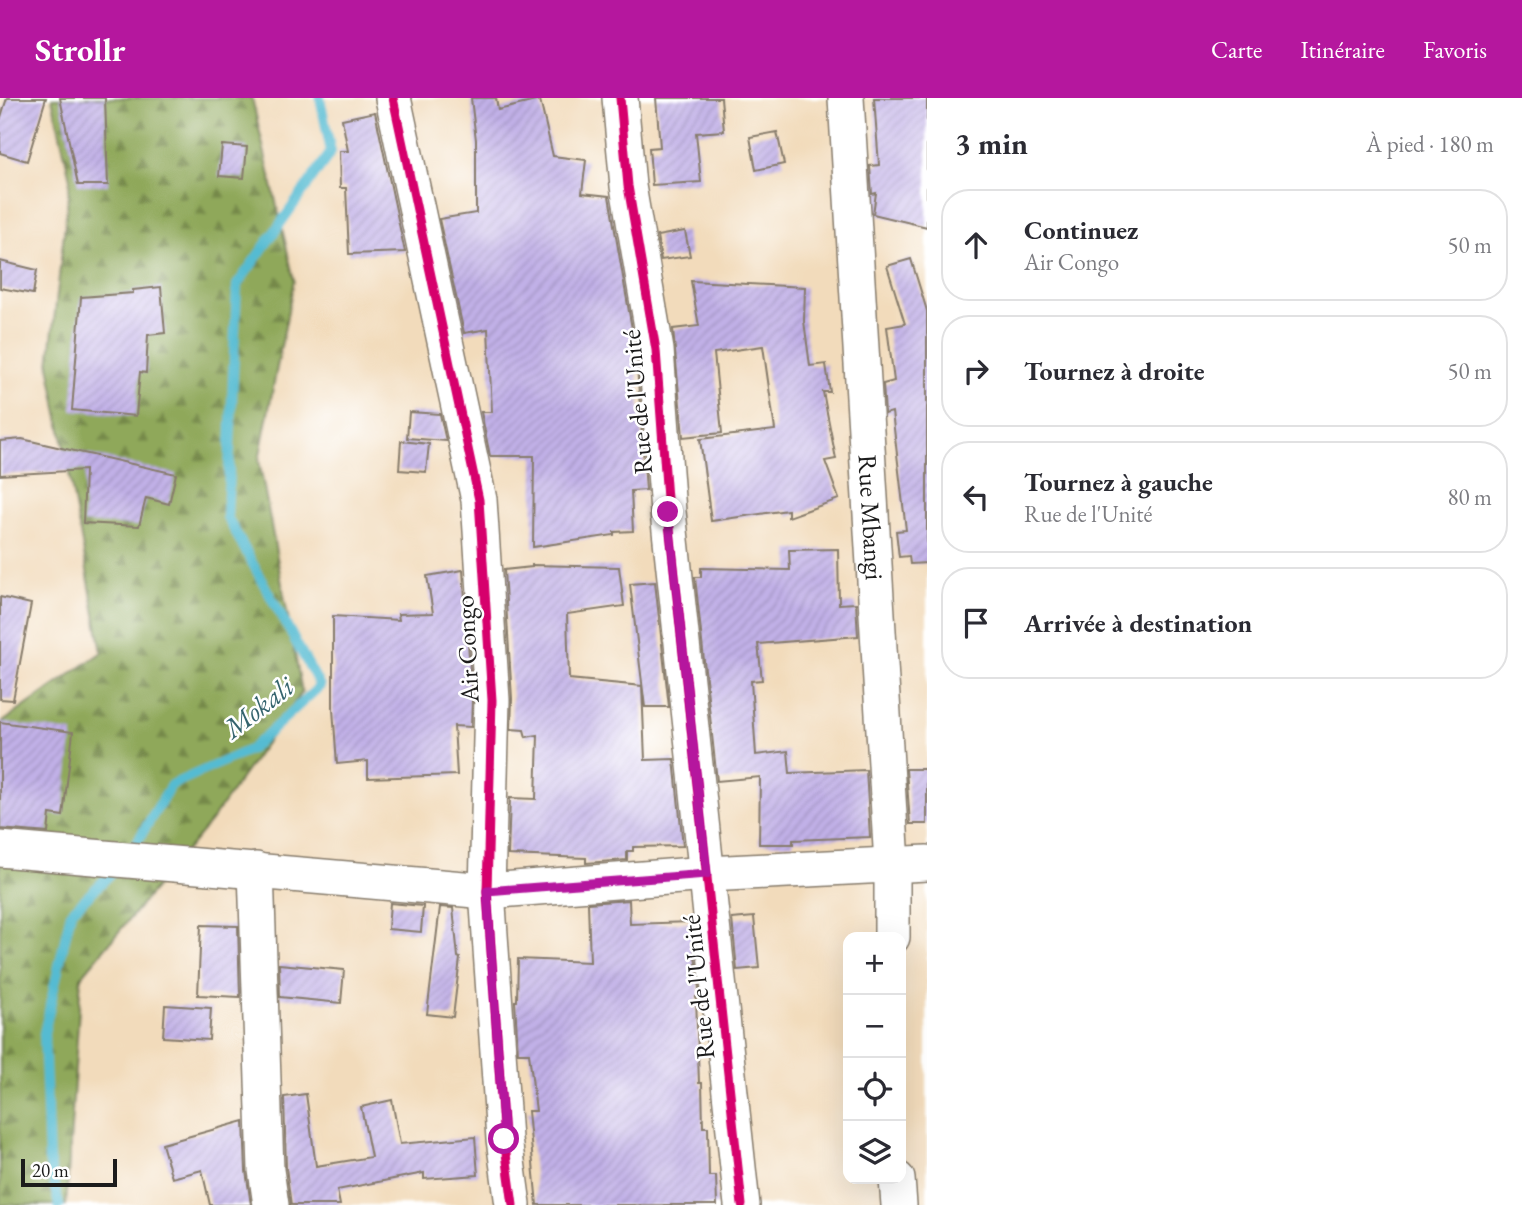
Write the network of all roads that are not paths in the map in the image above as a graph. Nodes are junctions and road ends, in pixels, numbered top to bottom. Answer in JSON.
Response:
{"nodes":[{"id":1,"x":393,"y":98,"type":"edge"},
{"id":2,"x":620,"y":98,"type":"edge"},
{"id":3,"x":846,"y":98,"type":"edge"},
{"id":4,"x":0,"y":849,"type":"edge"},
{"id":5,"x":927,"y":863,"type":"edge"},
{"id":6,"x":892,"y":864,"type":"junction"},
{"id":7,"x":256,"y":870,"type":"junction"},
{"id":8,"x":707,"y":874,"type":"junction"},
{"id":9,"x":487,"y":891,"type":"junction"},
{"id":10,"x":892,"y":932,"type":"edge"},
{"id":11,"x":897,"y":1184,"type":"edge"},
{"id":12,"x":271,"y":1205,"type":"edge"},
{"id":13,"x":513,"y":1205,"type":"edge"},
{"id":14,"x":742,"y":1205,"type":"edge"},
{"id":15,"x":899,"y":1205,"type":"edge"}],
"edges":[{"from":1,"to":9,"type":"street","name":"Air Congo"},
{"from":2,"to":8,"type":"street","name":"Rue de l'Unité"},
{"from":3,"to":6,"type":"street","name":"Rue Mbangi"},
{"from":4,"to":7,"type":"street"},
{"from":5,"to":6,"type":"street"},
{"from":6,"to":8,"type":"street"},
{"from":6,"to":10,"type":"street","name":"Rue Mbangi"},
{"from":7,"to":9,"type":"street"},
{"from":7,"to":12,"type":"street"},
{"from":8,"to":9,"type":"street"},
{"from":8,"to":14,"type":"street","name":"Rue de l'Unité"},
{"from":9,"to":13,"type":"street","name":"Air Congo"},
{"from":11,"to":15,"type":"street"}]}
